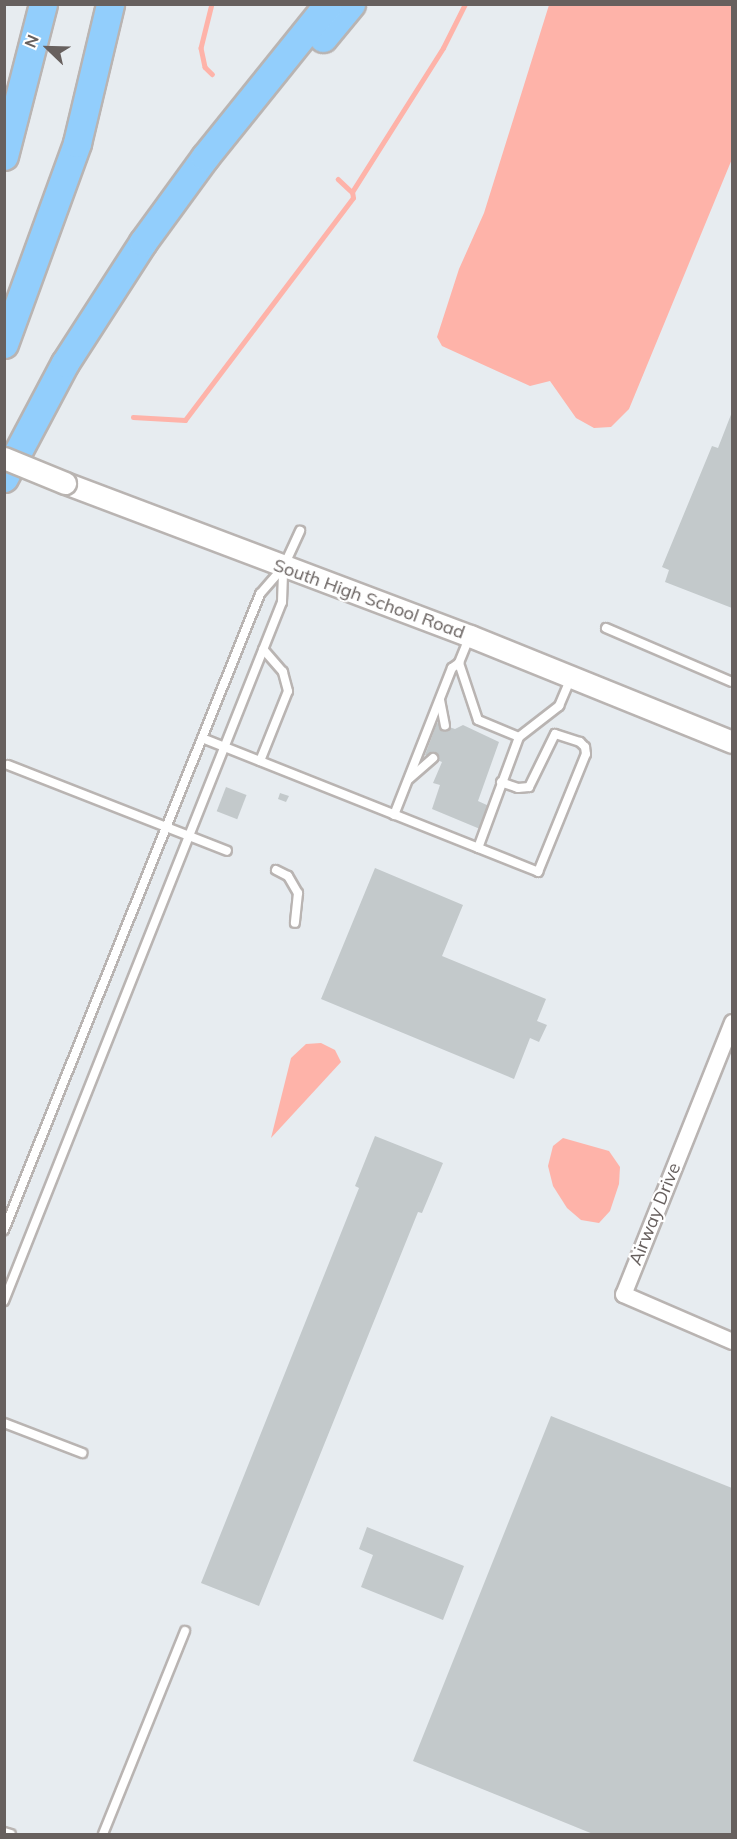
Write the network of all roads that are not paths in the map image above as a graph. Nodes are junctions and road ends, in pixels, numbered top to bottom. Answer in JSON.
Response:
{"nodes":[{"id":1,"x":43,"y":4,"type":"edge"},
{"id":2,"x":110,"y":4,"type":"edge"},
{"id":3,"x":328,"y":4,"type":"edge"},
{"id":4,"x":351,"y":4,"type":"edge"},
{"id":5,"x":4,"y":156,"type":"edge"},
{"id":6,"x":106,"y":298,"type":"junction"},
{"id":7,"x":4,"y":344,"type":"edge"},
{"id":8,"x":4,"y":458,"type":"edge"},
{"id":9,"x":4,"y":478,"type":"edge"},
{"id":10,"x":300,"y":531,"type":"dead end"},
{"id":11,"x":284,"y":568,"type":"junction"},
{"id":12,"x":606,"y":628,"type":"dead end"},
{"id":13,"x":470,"y":636,"type":"junction"},
{"id":14,"x":264,"y":650,"type":"junction"},
{"id":15,"x":459,"y":663,"type":"junction"},
{"id":16,"x":572,"y":676,"type":"junction"},
{"id":17,"x":732,"y":682,"type":"edge"},
{"id":18,"x":440,"y":699,"type":"junction"},
{"id":19,"x":445,"y":726,"type":"dead end"},
{"id":20,"x":519,"y":737,"type":"junction"},
{"id":21,"x":201,"y":738,"type":"junction"},
{"id":22,"x":731,"y":739,"type":"edge"},
{"id":23,"x":225,"y":748,"type":"junction"},
{"id":24,"x":433,"y":758,"type":"dead end"},
{"id":25,"x":260,"y":761,"type":"junction"},
{"id":26,"x":8,"y":765,"type":"dead end"},
{"id":27,"x":407,"y":780,"type":"junction"},
{"id":28,"x":501,"y":782,"type":"junction"},
{"id":29,"x":394,"y":814,"type":"junction"},
{"id":30,"x":166,"y":828,"type":"junction"},
{"id":31,"x":189,"y":836,"type":"junction"},
{"id":32,"x":478,"y":848,"type":"junction"},
{"id":33,"x":227,"y":851,"type":"dead end"},
{"id":34,"x":276,"y":870,"type":"dead end"},
{"id":35,"x":295,"y":923,"type":"dead end"},
{"id":36,"x":732,"y":1022,"type":"edge"},
{"id":37,"x":4,"y":1230,"type":"edge"},
{"id":38,"x":4,"y":1300,"type":"edge"},
{"id":39,"x":732,"y":1341,"type":"edge"},
{"id":40,"x":4,"y":1423,"type":"edge"},
{"id":41,"x":82,"y":1454,"type":"dead end"},
{"id":42,"x":184,"y":1631,"type":"dead end"},
{"id":43,"x":4,"y":1832,"type":"edge"},
{"id":44,"x":11,"y":1834,"type":"edge"},
{"id":45,"x":103,"y":1834,"type":"edge"}],
"edges":[{"from":1,"to":5,"type":"highway"},
{"from":2,"to":7,"type":"highway"},
{"from":3,"to":6,"type":"highway"},
{"from":4,"to":6,"type":"highway"},
{"from":6,"to":9,"type":"highway"},
{"from":8,"to":11,"type":"street","name":"South High School Road","bridge":true},
{"from":10,"to":11,"type":"lane"},
{"from":11,"to":13,"type":"street","name":"South High School Road"},
{"from":11,"to":14,"type":"lane"},
{"from":11,"to":21,"type":"lane"},
{"from":12,"to":17,"type":"lane"},
{"from":13,"to":15,"type":"lane"},
{"from":13,"to":16,"type":"street","name":"South High School Road"},
{"from":14,"to":23,"type":"lane"},
{"from":14,"to":25,"type":"lane"},
{"from":15,"to":18,"type":"lane"},
{"from":15,"to":20,"type":"lane"},
{"from":16,"to":20,"type":"lane"},
{"from":16,"to":22,"type":"street","name":"South High School Road"},
{"from":18,"to":19,"type":"lane"},
{"from":18,"to":27,"type":"lane"},
{"from":20,"to":28,"type":"lane"},
{"from":21,"to":23,"type":"lane"},
{"from":21,"to":30,"type":"lane"},
{"from":23,"to":25,"type":"lane"},
{"from":23,"to":31,"type":"lane"},
{"from":24,"to":27,"type":"lane"},
{"from":25,"to":29,"type":"lane"},
{"from":26,"to":30,"type":"lane"},
{"from":27,"to":29,"type":"lane"},
{"from":28,"to":32,"type":"lane"},
{"from":28,"to":32,"type":"lane"},
{"from":29,"to":32,"type":"lane"},
{"from":30,"to":31,"type":"lane"},
{"from":30,"to":37,"type":"lane"},
{"from":31,"to":33,"type":"lane"},
{"from":31,"to":38,"type":"lane"},
{"from":34,"to":35,"type":"lane"},
{"from":36,"to":39,"type":"street","name":"Airway Drive"},
{"from":40,"to":41,"type":"lane"},
{"from":42,"to":45,"type":"lane"},
{"from":43,"to":44,"type":"lane"}]}
